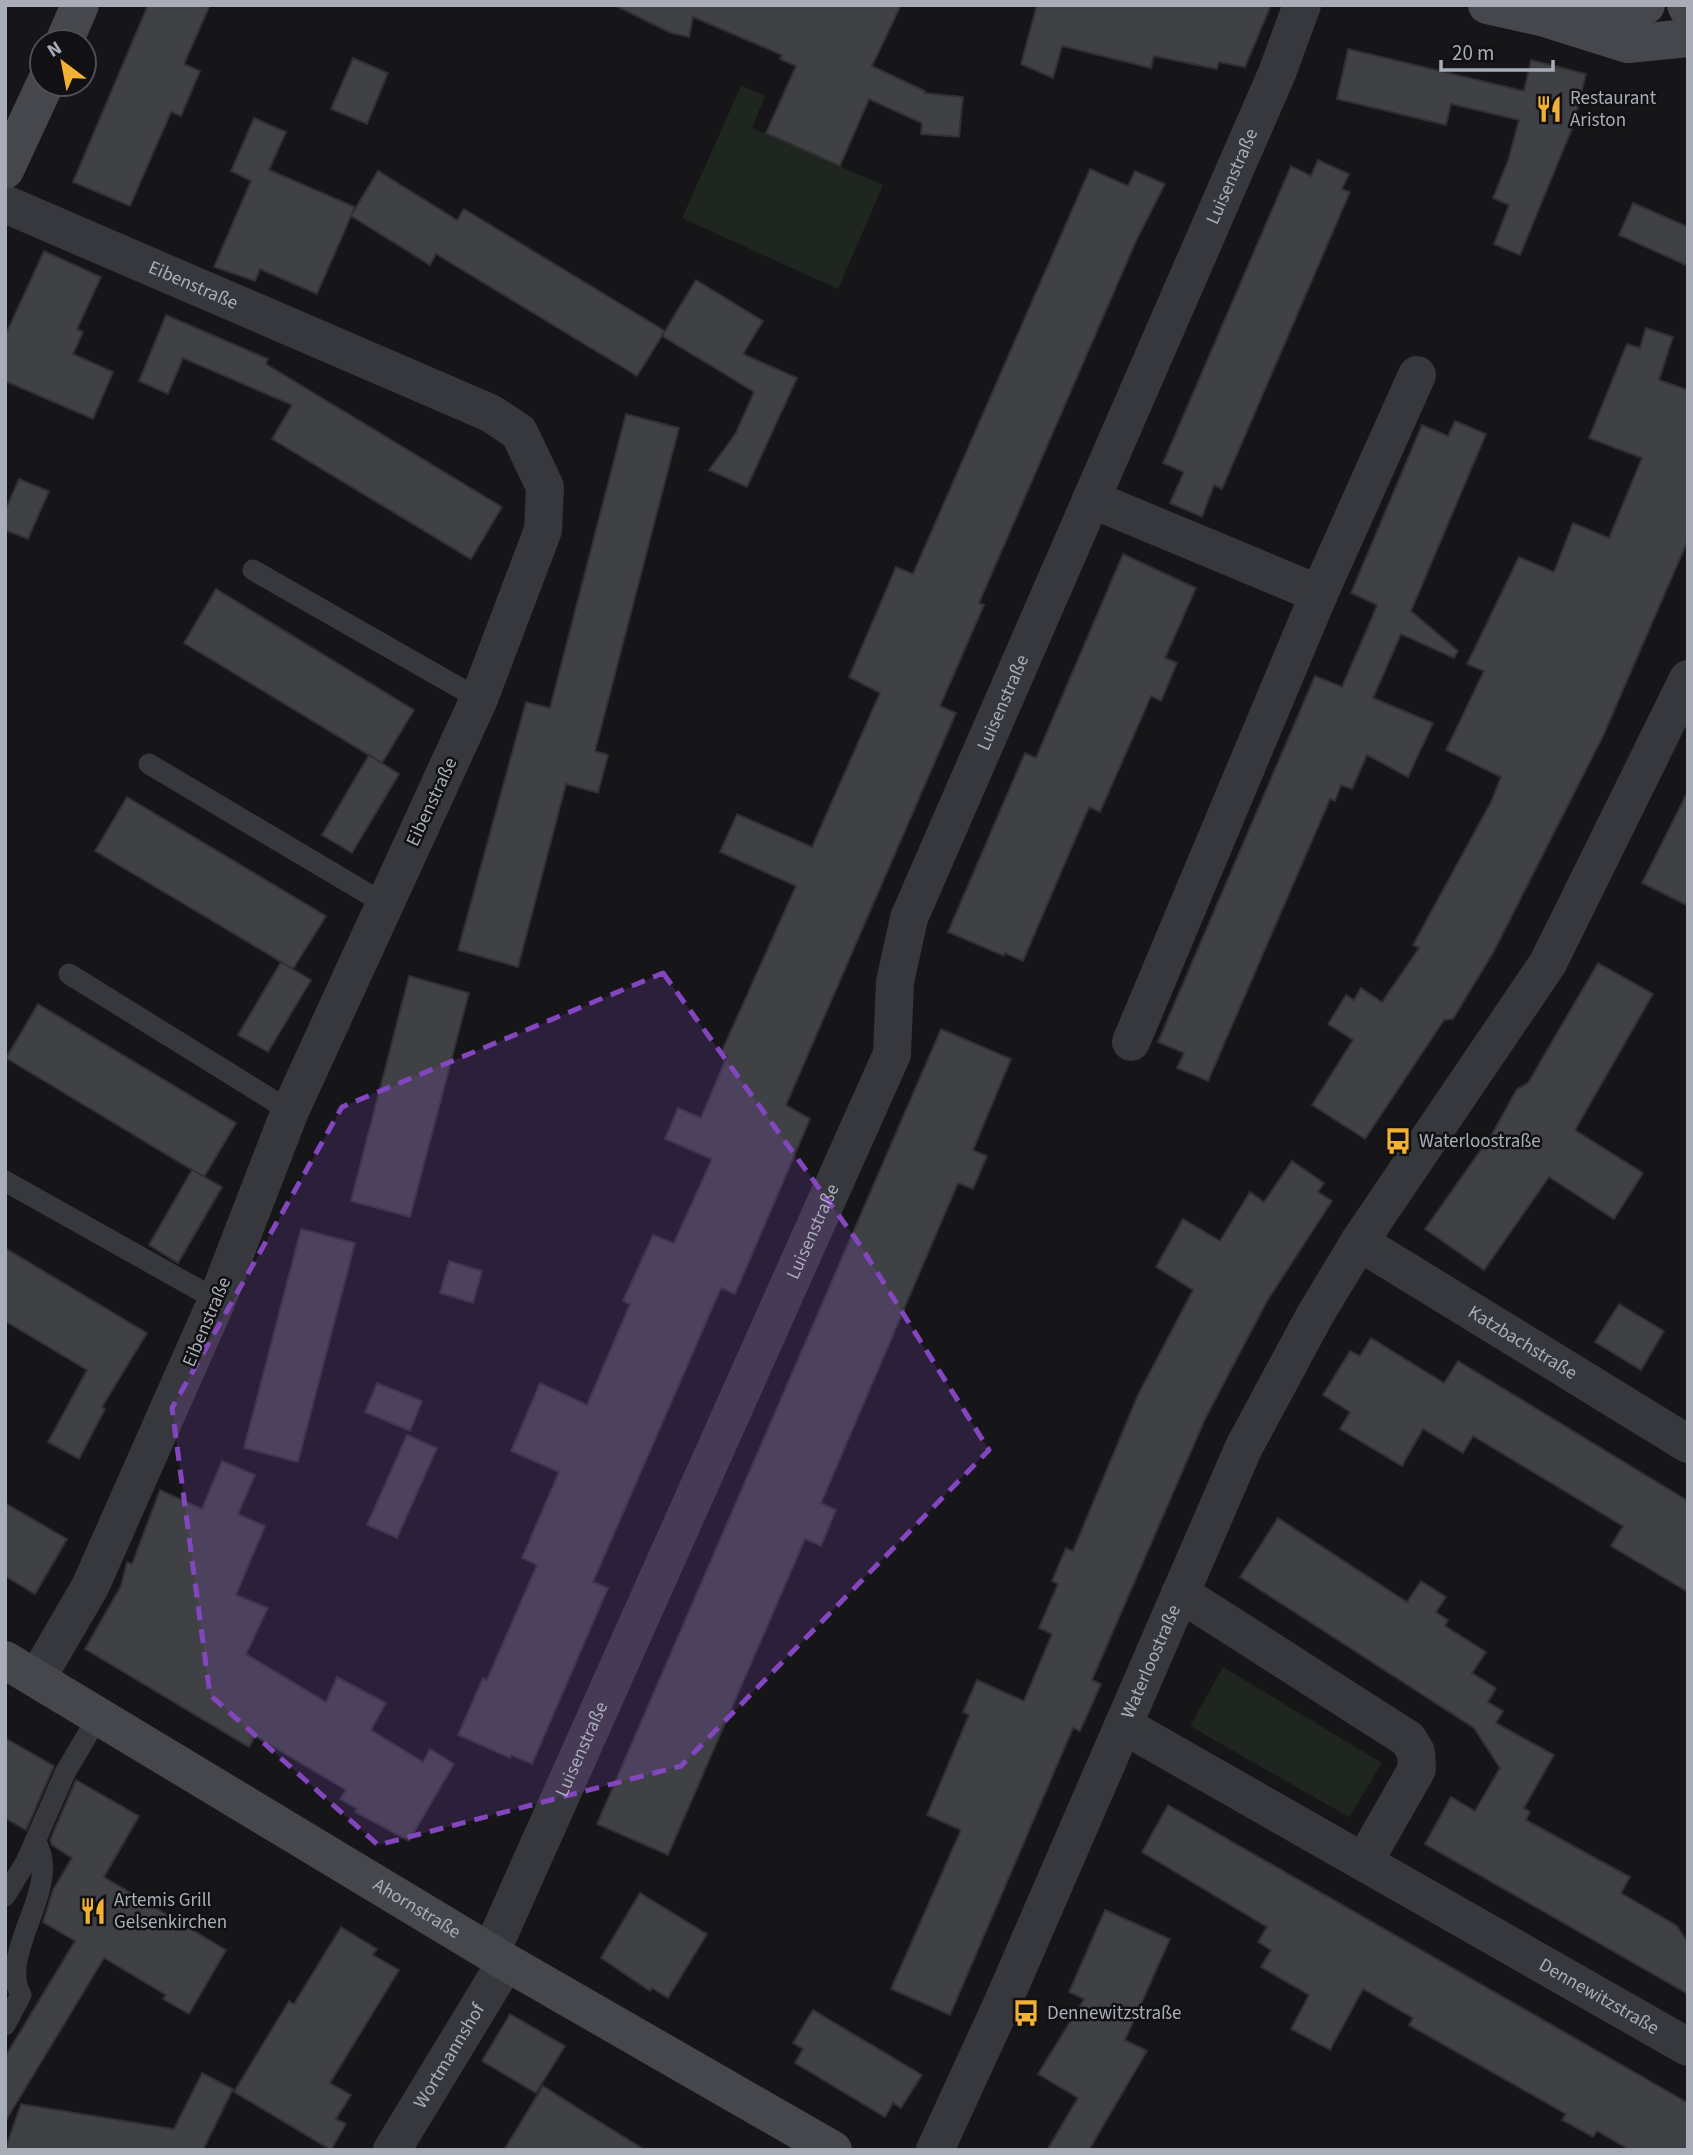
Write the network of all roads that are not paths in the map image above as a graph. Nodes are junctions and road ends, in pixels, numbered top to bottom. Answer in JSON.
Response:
{"nodes":[{"id":1,"x":80,"y":5,"type":"edge"},
{"id":2,"x":1303,"y":5,"type":"edge"},
{"id":3,"x":1487,"y":5,"type":"edge"},
{"id":4,"x":1646,"y":5,"type":"edge"},
{"id":5,"x":1548,"y":12,"type":"edge"},
{"id":6,"x":70,"y":28,"type":"edge"},
{"id":7,"x":1688,"y":38,"type":"edge"},
{"id":8,"x":38,"y":98,"type":"edge"},
{"id":9,"x":5,"y":170,"type":"edge"},
{"id":10,"x":5,"y":204,"type":"edge"},
{"id":11,"x":1417,"y":375,"type":"dead end"},
{"id":12,"x":1091,"y":499,"type":"junction"},
{"id":13,"x":253,"y":570,"type":"dead end"},
{"id":14,"x":1319,"y":594,"type":"junction"},
{"id":15,"x":1688,"y":679,"type":"edge"},
{"id":16,"x":479,"y":699,"type":"junction"},
{"id":17,"x":149,"y":764,"type":"dead end"},
{"id":18,"x":385,"y":904,"type":"junction"},
{"id":19,"x":69,"y":974,"type":"dead end"},
{"id":20,"x":1131,"y":1042,"type":"dead end"},
{"id":21,"x":290,"y":1111,"type":"junction"},
{"id":22,"x":5,"y":1181,"type":"edge"},
{"id":23,"x":1359,"y":1242,"type":"junction"},
{"id":24,"x":218,"y":1300,"type":"junction"},
{"id":25,"x":1688,"y":1444,"type":"edge"},
{"id":26,"x":1180,"y":1593,"type":"junction"},
{"id":27,"x":21,"y":1669,"type":"edge"},
{"id":28,"x":99,"y":1715,"type":"junction"},
{"id":29,"x":1123,"y":1726,"type":"junction"},
{"id":30,"x":36,"y":1841,"type":"junction"},
{"id":31,"x":1364,"y":1862,"type":"junction"},
{"id":32,"x":5,"y":1896,"type":"edge"},
{"id":33,"x":498,"y":1957,"type":"junction"},
{"id":34,"x":5,"y":2025,"type":"edge"},
{"id":35,"x":1688,"y":2047,"type":"edge"},
{"id":36,"x":392,"y":2150,"type":"edge"},
{"id":37,"x":833,"y":2150,"type":"edge"},
{"id":38,"x":935,"y":2150,"type":"edge"}],
"edges":[{"from":1,"to":6,"type":"street"},
{"from":2,"to":12,"type":"street","name":"Luisenstraße"},
{"from":3,"to":5,"type":"street"},
{"from":4,"to":5,"type":"street"},
{"from":5,"to":7,"type":"street"},
{"from":8,"to":9,"type":"street"},
{"from":10,"to":16,"type":"street","name":"Eibenstraße"},
{"from":11,"to":14,"type":"street"},
{"from":12,"to":14,"type":"street"},
{"from":12,"to":33,"type":"street","name":"Luisenstraße"},
{"from":13,"to":16,"type":"lane"},
{"from":14,"to":20,"type":"street"},
{"from":15,"to":23,"type":"street","name":"Waterloostraße"},
{"from":16,"to":18,"type":"street","name":"Eibenstraße"},
{"from":17,"to":18,"type":"lane"},
{"from":18,"to":21,"type":"street","name":"Eibenstraße"},
{"from":19,"to":21,"type":"lane"},
{"from":21,"to":24,"type":"street","name":"Eibenstraße"},
{"from":22,"to":24,"type":"lane"},
{"from":23,"to":25,"type":"street","name":"Katzbachstraße"},
{"from":23,"to":26,"type":"street","name":"Waterloostraße"},
{"from":24,"to":27,"type":"street","name":"Eibenstraße"},
{"from":26,"to":29,"type":"street","name":"Waterloostraße"},
{"from":26,"to":31,"type":"street"},
{"from":27,"to":28,"type":"street","name":"Ahornstraße"},
{"from":28,"to":30,"type":"lane"},
{"from":28,"to":33,"type":"street","name":"Ahornstraße"},
{"from":29,"to":31,"type":"street","name":"Dennewitzstraße"},
{"from":29,"to":38,"type":"street","name":"Waterloostraße"},
{"from":30,"to":32,"type":"lane"},
{"from":30,"to":34,"type":"lane"},
{"from":31,"to":35,"type":"street","name":"Dennewitzstraße"},
{"from":33,"to":36,"type":"street","name":"Wortmannshof"},
{"from":33,"to":37,"type":"street","name":"Ahornstraße"}]}
